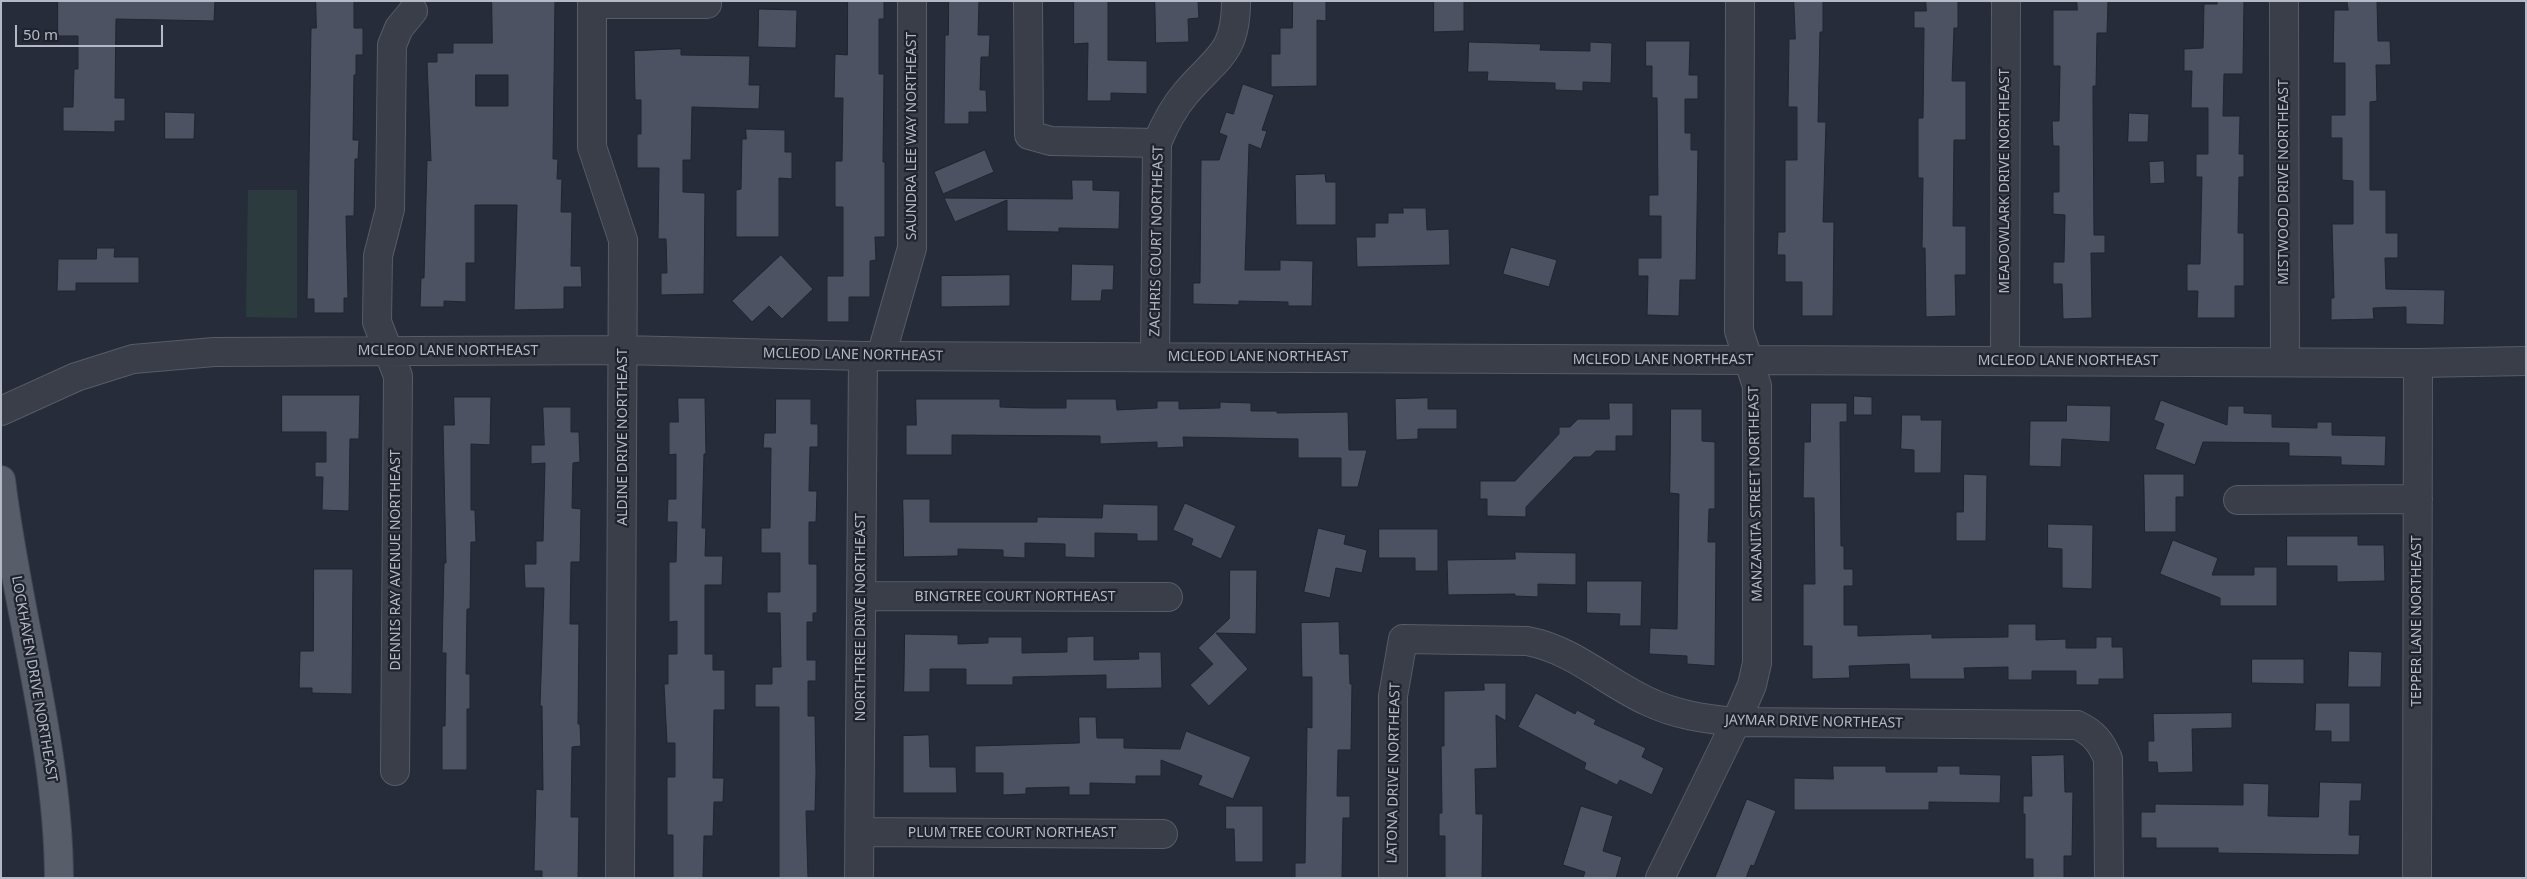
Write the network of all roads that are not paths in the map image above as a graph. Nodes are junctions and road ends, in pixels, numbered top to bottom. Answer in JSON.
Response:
{"nodes":[{"id":1,"x":912,"y":1,"type":"edge"},
{"id":2,"x":1028,"y":1,"type":"edge"},
{"id":3,"x":1236,"y":1,"type":"edge"},
{"id":4,"x":1740,"y":1,"type":"edge"},
{"id":5,"x":2006,"y":1,"type":"edge"},
{"id":6,"x":2284,"y":1,"type":"edge"},
{"id":7,"x":592,"y":3,"type":"edge"},
{"id":8,"x":707,"y":4,"type":"dead end"},
{"id":9,"x":413,"y":12,"type":"dead end"},
{"id":10,"x":1157,"y":143,"type":"junction"},
{"id":11,"x":623,"y":350,"type":"junction"},
{"id":12,"x":387,"y":351,"type":"junction"},
{"id":13,"x":872,"y":356,"type":"junction"},
{"id":14,"x":1155,"y":357,"type":"junction"},
{"id":15,"x":1747,"y":360,"type":"junction"},
{"id":16,"x":2005,"y":361,"type":"junction"},
{"id":17,"x":2526,"y":361,"type":"edge"},
{"id":18,"x":2285,"y":362,"type":"junction"},
{"id":19,"x":2418,"y":363,"type":"junction"},
{"id":20,"x":1,"y":411,"type":"edge"},
{"id":21,"x":1,"y":480,"type":"edge"},
{"id":22,"x":2418,"y":499,"type":"junction"},
{"id":23,"x":2238,"y":500,"type":"dead end"},
{"id":24,"x":861,"y":596,"type":"junction"},
{"id":25,"x":1168,"y":598,"type":"dead end"},
{"id":26,"x":1403,"y":639,"type":"joint"},
{"id":27,"x":1736,"y":722,"type":"junction"},
{"id":28,"x":395,"y":771,"type":"dead end"},
{"id":29,"x":860,"y":832,"type":"junction"},
{"id":30,"x":1164,"y":834,"type":"dead end"},
{"id":31,"x":59,"y":878,"type":"edge"},
{"id":32,"x":620,"y":878,"type":"edge"},
{"id":33,"x":859,"y":878,"type":"edge"},
{"id":34,"x":1393,"y":878,"type":"edge"},
{"id":35,"x":1660,"y":878,"type":"edge"},
{"id":36,"x":2109,"y":878,"type":"edge"},
{"id":37,"x":2416,"y":878,"type":"edge"}],
"edges":[{"from":1,"to":13,"type":"street","name":"SAUNDRA LEE WAY NORTHEAST"},
{"from":2,"to":10,"type":"street"},
{"from":3,"to":10,"type":"street","name":"ZACHRIS COURT NORTHEAST"},
{"from":4,"to":15,"type":"street","name":"MANZANITA STREET NORTHEAST"},
{"from":5,"to":16,"type":"street","name":"MEADOWLARK DRIVE NORTHEAST"},
{"from":6,"to":18,"type":"street","name":"MISTWOOD DRIVE NORTHEAST"},
{"from":7,"to":8,"type":"street"},
{"from":7,"to":11,"type":"street","name":"ALDINE DRIVE NORTHEAST"},
{"from":9,"to":12,"type":"street","name":"DENNIS RAY AVENUE NORTHEAST"},
{"from":10,"to":14,"type":"street","name":"ZACHRIS COURT NORTHEAST"},
{"from":11,"to":12,"type":"street","name":"MCLEOD LANE NORTHEAST"},
{"from":11,"to":13,"type":"street","name":"MCLEOD LANE NORTHEAST"},
{"from":11,"to":32,"type":"street","name":"ALDINE DRIVE NORTHEAST"},
{"from":12,"to":20,"type":"street","name":"MCLEOD LANE NORTHEAST"},
{"from":12,"to":28,"type":"street","name":"DENNIS RAY AVENUE NORTHEAST"},
{"from":13,"to":14,"type":"street","name":"MCLEOD LANE NORTHEAST"},
{"from":13,"to":24,"type":"street","name":"NORTHTREE DRIVE NORTHEAST"},
{"from":14,"to":15,"type":"street","name":"MCLEOD LANE NORTHEAST"},
{"from":15,"to":16,"type":"street","name":"MCLEOD LANE NORTHEAST"},
{"from":15,"to":27,"type":"street","name":"MANZANITA STREET NORTHEAST"},
{"from":16,"to":18,"type":"street","name":"MCLEOD LANE NORTHEAST"},
{"from":17,"to":19,"type":"street","name":"MCLEOD LANE NORTHEAST"},
{"from":18,"to":19,"type":"street","name":"MCLEOD LANE NORTHEAST"},
{"from":19,"to":22,"type":"street","name":"TEPPER LANE NORTHEAST"},
{"from":21,"to":31,"type":"main road","name":"LOCKHAVEN DRIVE NORTHEAST"},
{"from":22,"to":23,"type":"street"},
{"from":22,"to":37,"type":"street","name":"TEPPER LANE NORTHEAST"},
{"from":24,"to":25,"type":"street","name":"BINGTREE COURT NORTHEAST"},
{"from":24,"to":29,"type":"street","name":"NORTHTREE DRIVE NORTHEAST"},
{"from":26,"to":27,"type":"street","name":"JAYMAR DRIVE NORTHEAST"},
{"from":26,"to":34,"type":"street","name":"LATONA DRIVE NORTHEAST"},
{"from":27,"to":35,"type":"street","name":"MANZANITA STREET NORTHEAST"},
{"from":27,"to":36,"type":"street","name":"JAYMAR DRIVE NORTHEAST"},
{"from":29,"to":30,"type":"street","name":"PLUM TREE COURT NORTHEAST"},
{"from":29,"to":33,"type":"street","name":"NORTHTREE DRIVE NORTHEAST"}]}
